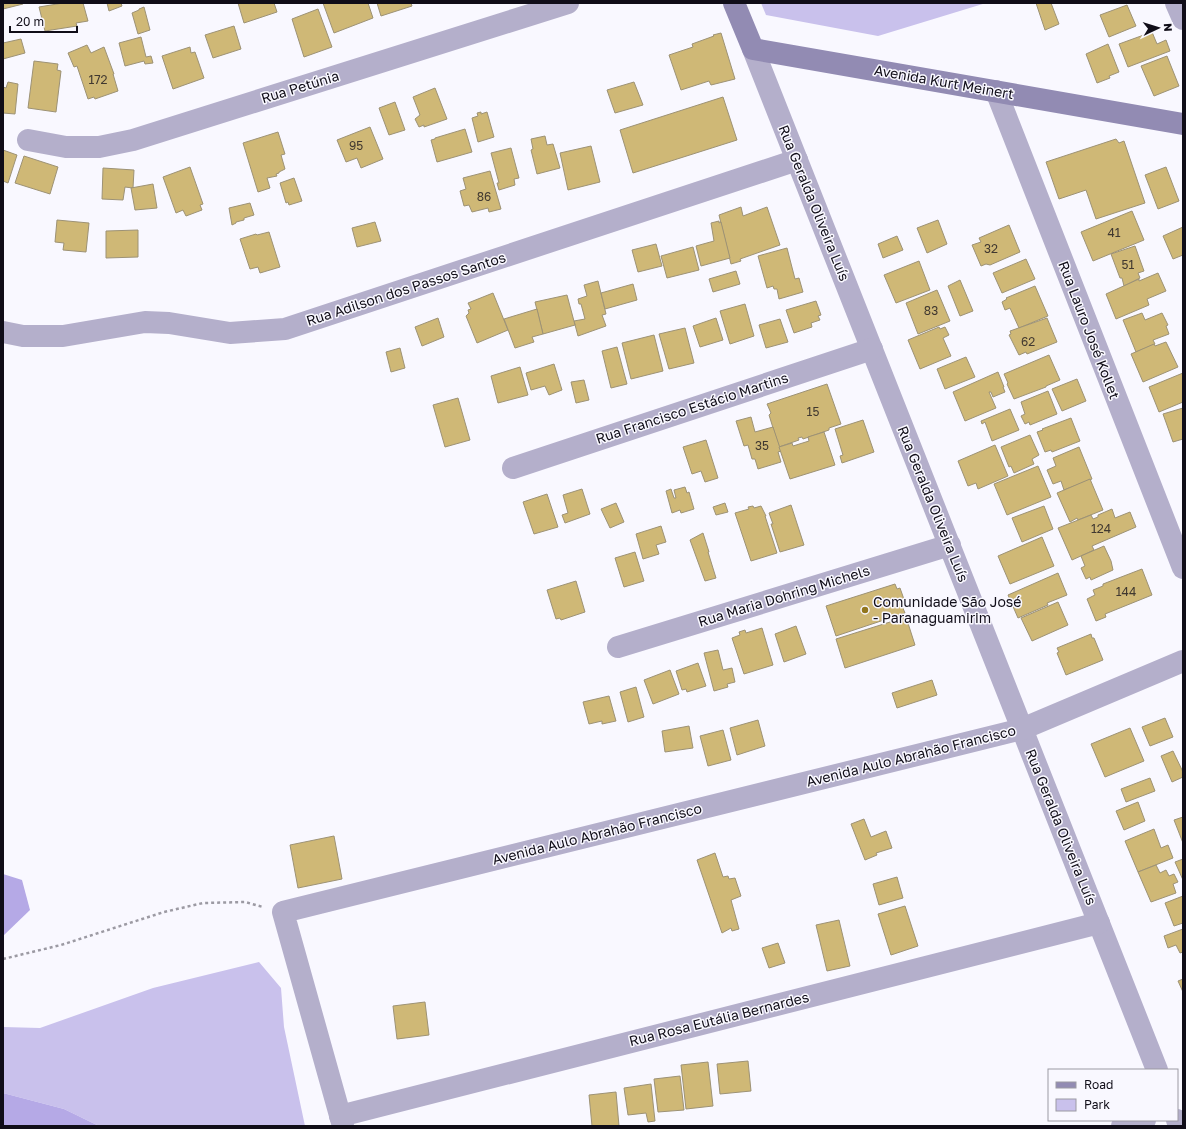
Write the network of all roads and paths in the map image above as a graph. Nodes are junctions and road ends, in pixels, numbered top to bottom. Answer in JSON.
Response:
{"nodes":[{"id":1,"x":568,"y":3,"type":"edge"},
{"id":2,"x":734,"y":3,"type":"edge"},
{"id":3,"x":1176,"y":3,"type":"edge"},
{"id":4,"x":1183,"y":20,"type":"edge"},
{"id":5,"x":754,"y":49,"type":"junction"},
{"id":6,"x":996,"y":91,"type":"junction"},
{"id":7,"x":1183,"y":124,"type":"edge"},
{"id":8,"x":28,"y":140,"type":"dead end"},
{"id":9,"x":797,"y":160,"type":"junction"},
{"id":10,"x":3,"y":332,"type":"edge"},
{"id":11,"x":872,"y":349,"type":"junction"},
{"id":12,"x":512,"y":468,"type":"dead end"},
{"id":13,"x":950,"y":545,"type":"junction"},
{"id":14,"x":1183,"y":568,"type":"edge"},
{"id":15,"x":618,"y":647,"type":"dead end"},
{"id":16,"x":1183,"y":661,"type":"edge"},
{"id":17,"x":1022,"y":729,"type":"junction"},
{"id":18,"x":283,"y":912,"type":"junction"},
{"id":19,"x":1099,"y":923,"type":"junction"},
{"id":20,"x":3,"y":959,"type":"edge"},
{"id":21,"x":1157,"y":1069,"type":"edge"},
{"id":22,"x":341,"y":1121,"type":"edge"},
{"id":23,"x":1141,"y":1121,"type":"edge"},
{"id":24,"x":1122,"y":1126,"type":"edge"}],
"edges":[{"from":1,"to":8,"type":"street","name":"Rua Petúnia"},
{"from":2,"to":5,"type":"street"},
{"from":3,"to":4,"type":"street"},
{"from":5,"to":6,"type":"street","name":"Avenida Kurt Meinert"},
{"from":5,"to":9,"type":"street","name":"Rua Geralda Oliveira Luís"},
{"from":6,"to":7,"type":"street","name":"Avenida Kurt Meinert"},
{"from":6,"to":14,"type":"street","name":"Rua Lauro José Kollet"},
{"from":9,"to":10,"type":"street","name":"Rua Adilson dos Passos Santos"},
{"from":9,"to":11,"type":"street","name":"Rua Geralda Oliveira Luís"},
{"from":11,"to":12,"type":"street","name":"Rua Francisco Estácio Martins"},
{"from":11,"to":13,"type":"street","name":"Rua Geralda Oliveira Luís"},
{"from":13,"to":15,"type":"street","name":"Rua Maria Dohring Michels"},
{"from":13,"to":17,"type":"street","name":"Rua Geralda Oliveira Luís"},
{"from":16,"to":17,"type":"street","name":"Avenida Aulo Abrahão Francisco"},
{"from":17,"to":18,"type":"street","name":"Avenida Aulo Abrahão Francisco"},
{"from":17,"to":19,"type":"street","name":"Rua Geralda Oliveira Luís"},
{"from":18,"to":20,"type":"path"},
{"from":18,"to":22,"type":"street"},
{"from":19,"to":21,"type":"street","name":"Rua Geralda Oliveira Luís"},
{"from":19,"to":22,"type":"street","name":"Rua Rosa Eutália Bernardes"},
{"from":23,"to":24,"type":"street"}]}
